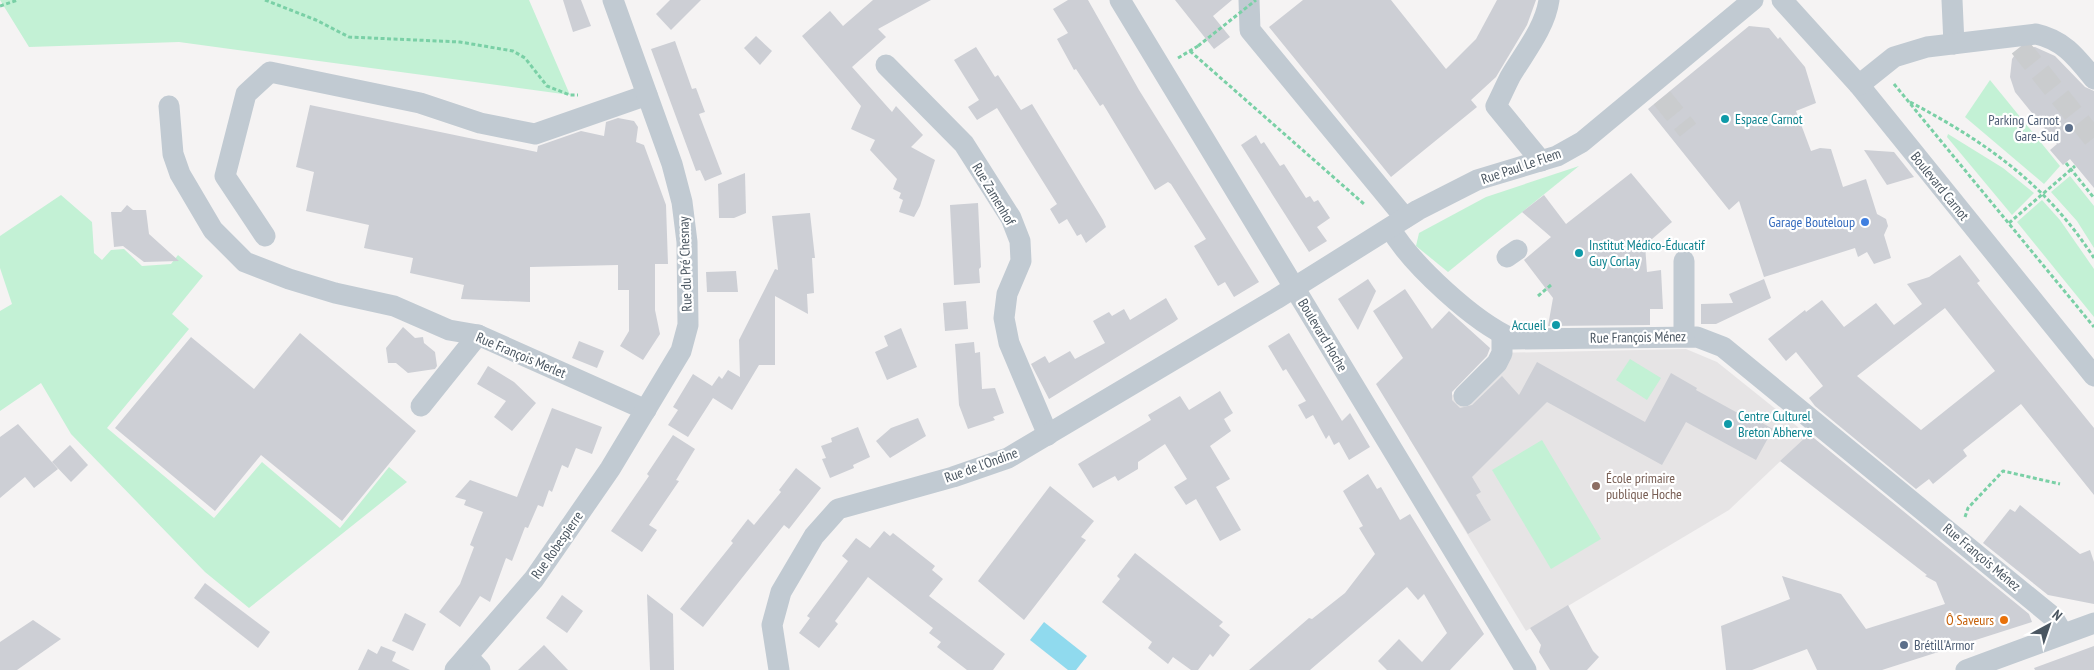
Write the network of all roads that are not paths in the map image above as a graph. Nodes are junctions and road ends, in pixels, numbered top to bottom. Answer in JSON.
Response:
{"nodes":[{"id":1,"x":1120,"y":0,"type":"edge"},
{"id":2,"x":1249,"y":0,"type":"edge"},
{"id":3,"x":1549,"y":0,"type":"edge"},
{"id":4,"x":1753,"y":0,"type":"edge"},
{"id":5,"x":1782,"y":0,"type":"edge"},
{"id":6,"x":1952,"y":0,"type":"edge"},
{"id":7,"x":615,"y":2,"type":"edge"},
{"id":8,"x":1954,"y":44,"type":"junction"},
{"id":9,"x":886,"y":65,"type":"dead end"},
{"id":10,"x":1871,"y":74,"type":"junction"},
{"id":11,"x":2094,"y":79,"type":"edge"},
{"id":12,"x":647,"y":95,"type":"junction"},
{"id":13,"x":169,"y":106,"type":"dead end"},
{"id":14,"x":1541,"y":161,"type":"junction"},
{"id":15,"x":1397,"y":223,"type":"junction"},
{"id":16,"x":265,"y":236,"type":"dead end"},
{"id":17,"x":1684,"y":261,"type":"dead end"},
{"id":18,"x":1294,"y":288,"type":"junction"},
{"id":19,"x":478,"y":334,"type":"junction"},
{"id":20,"x":1502,"y":334,"type":"junction"},
{"id":21,"x":1684,"y":336,"type":"junction"},
{"id":22,"x":2094,"y":376,"type":"edge"},
{"id":23,"x":1464,"y":396,"type":"dead end"},
{"id":24,"x":421,"y":406,"type":"dead end"},
{"id":25,"x":646,"y":410,"type":"junction"},
{"id":26,"x":1048,"y":435,"type":"junction"},
{"id":27,"x":2094,"y":623,"type":"edge"},
{"id":28,"x":2063,"y":634,"type":"junction"},
{"id":29,"x":467,"y":665,"type":"edge"},
{"id":30,"x":779,"y":670,"type":"edge"},
{"id":31,"x":1526,"y":670,"type":"edge"},
{"id":32,"x":1966,"y":670,"type":"edge"}],
"edges":[{"from":1,"to":18,"type":"street","name":"Boulevard Hoche"},
{"from":2,"to":15,"type":"street","name":"Rue François Ménez"},
{"from":3,"to":14,"type":"street"},
{"from":4,"to":14,"type":"street","name":"Rue Paul Le Flem"},
{"from":5,"to":10,"type":"street","name":"Boulevard Carnot"},
{"from":6,"to":8,"type":"street"},
{"from":7,"to":12,"type":"street","name":"Rue du Pré Chesnay"},
{"from":8,"to":10,"type":"street"},
{"from":8,"to":11,"type":"street"},
{"from":9,"to":26,"type":"street","name":"Rue Zamenhof"},
{"from":10,"to":22,"type":"street","name":"Boulevard Carnot"},
{"from":12,"to":16,"type":"street"},
{"from":12,"to":25,"type":"street","name":"Rue du Pré Chesnay"},
{"from":13,"to":19,"type":"street","name":"Rue François Merlet"},
{"from":14,"to":15,"type":"street","name":"Rue Paul Le Flem"},
{"from":15,"to":18,"type":"street","name":"Rue Paul Le Flem"},
{"from":15,"to":20,"type":"street","name":"Rue François Ménez"},
{"from":17,"to":21,"type":"street"},
{"from":18,"to":26,"type":"street","name":"Rue de l'Ondine"},
{"from":18,"to":31,"type":"street","name":"Boulevard Hoche"},
{"from":19,"to":24,"type":"street"},
{"from":19,"to":25,"type":"street","name":"Rue François Merlet"},
{"from":20,"to":21,"type":"street","name":"Rue François Ménez"},
{"from":20,"to":23,"type":"street"},
{"from":21,"to":28,"type":"street","name":"Rue François Ménez"},
{"from":25,"to":29,"type":"street","name":"Rue Robespierre"},
{"from":26,"to":30,"type":"street","name":"Rue de l'Ondine"},
{"from":27,"to":28,"type":"street"},
{"from":28,"to":32,"type":"street"}]}
